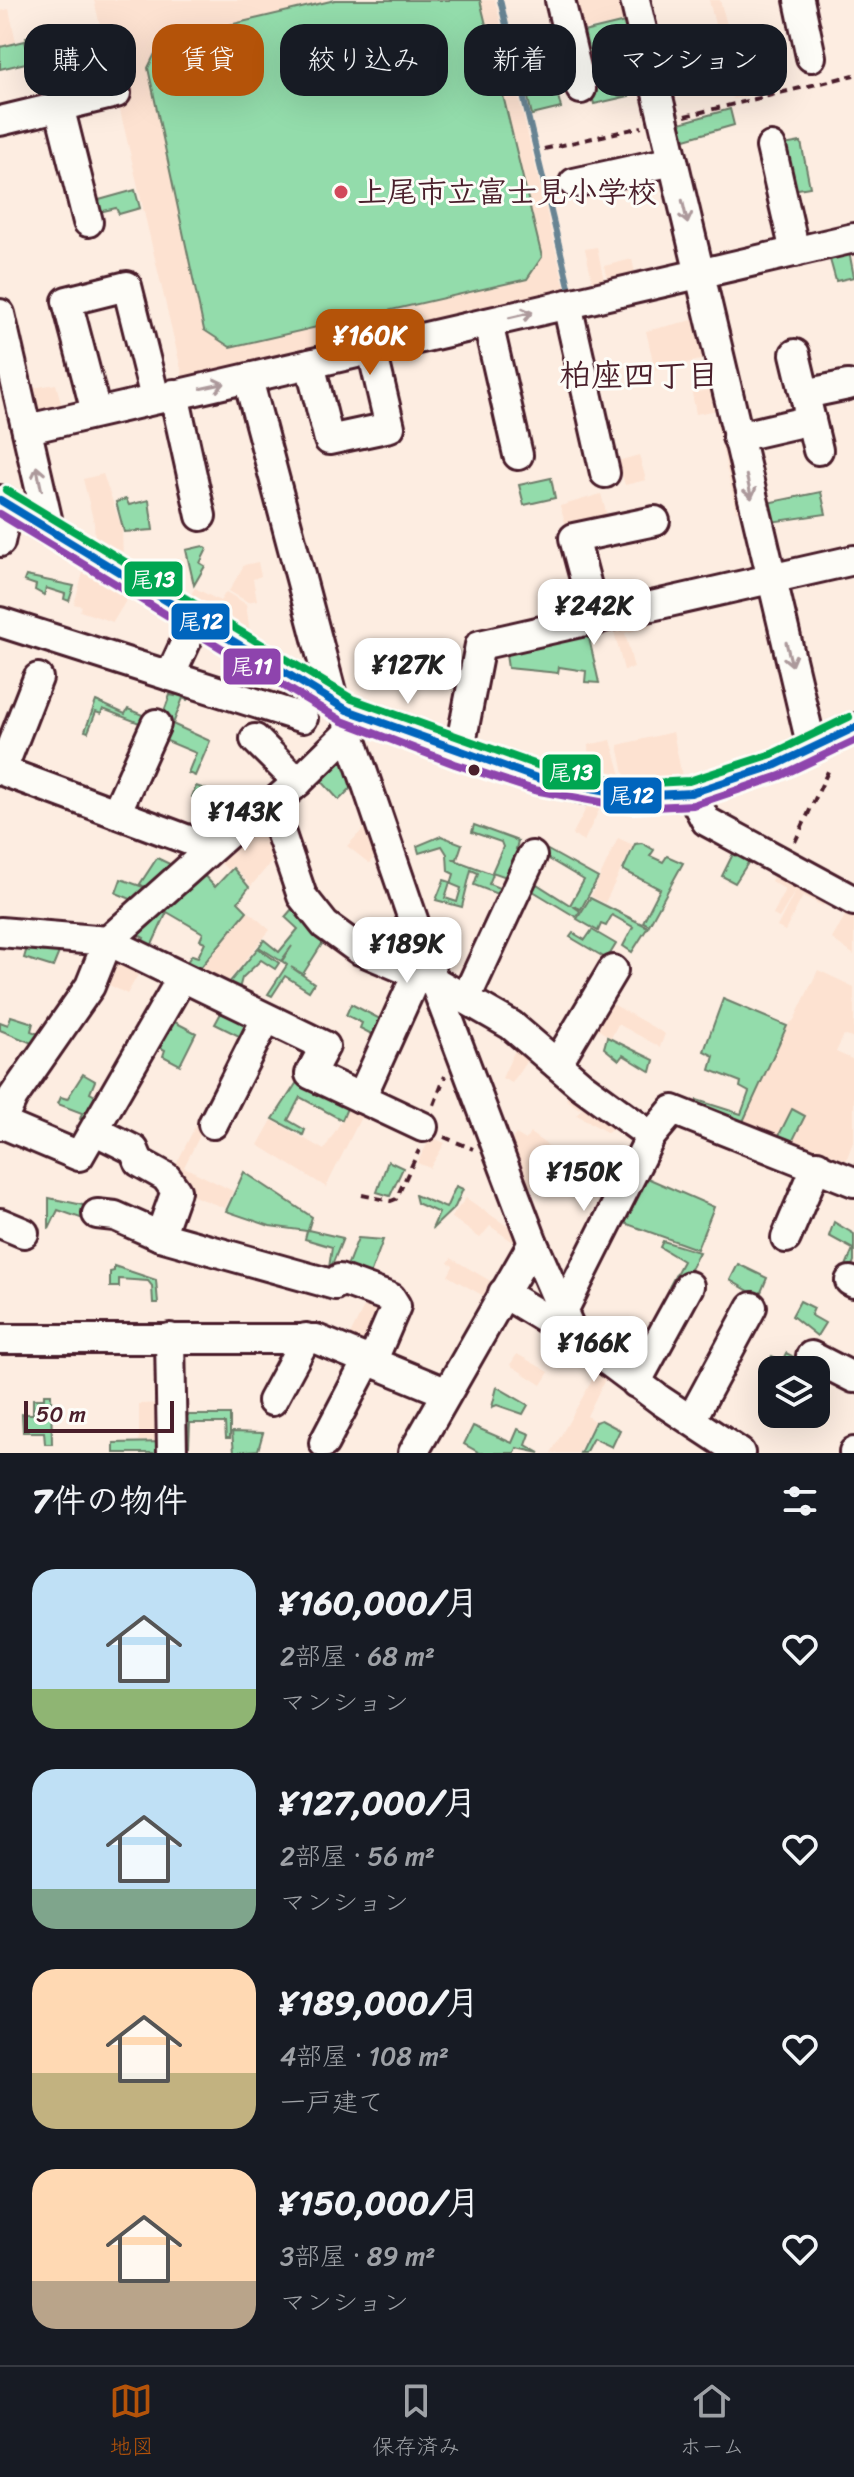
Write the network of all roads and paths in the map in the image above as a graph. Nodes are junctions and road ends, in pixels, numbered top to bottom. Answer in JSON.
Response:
{"nodes":[{"id":1,"x":560,"y":0,"type":"edge"},
{"id":2,"x":635,"y":0,"type":"edge"},
{"id":3,"x":799,"y":0,"type":"edge"},
{"id":4,"x":811,"y":57,"type":"dead end"},
{"id":5,"x":854,"y":75,"type":"edge"},
{"id":6,"x":581,"y":89,"type":"dead end"},
{"id":7,"x":103,"y":96,"type":"edge"},
{"id":8,"x":59,"y":106,"type":"junction"},
{"id":9,"x":0,"y":121,"type":"edge"},
{"id":10,"x":663,"y":122,"type":"junction"},
{"id":11,"x":771,"y":147,"type":"dead end"},
{"id":12,"x":544,"y":149,"type":"dead end"},
{"id":13,"x":673,"y":161,"type":"junction"},
{"id":14,"x":574,"y":183,"type":"dead end"},
{"id":15,"x":88,"y":222,"type":"dead end"},
{"id":16,"x":854,"y":238,"type":"edge"},
{"id":17,"x":795,"y":252,"type":"junction"},
{"id":18,"x":699,"y":275,"type":"junction"},
{"id":19,"x":567,"y":304,"type":"junction"},
{"id":20,"x":0,"y":314,"type":"edge"},
{"id":21,"x":488,"y":323,"type":"junction"},
{"id":22,"x":372,"y":350,"type":"junction"},
{"id":23,"x":795,"y":354,"type":"dead end"},
{"id":24,"x":310,"y":364,"type":"junction"},
{"id":25,"x":248,"y":379,"type":"junction"},
{"id":26,"x":848,"y":385,"type":"dead end"},
{"id":27,"x":164,"y":396,"type":"junction"},
{"id":28,"x":808,"y":407,"type":"junction"},
{"id":29,"x":96,"y":412,"type":"junction"},
{"id":30,"x":28,"y":429,"type":"junction"},
{"id":31,"x":737,"y":437,"type":"junction"},
{"id":32,"x":818,"y":450,"type":"dead end"},
{"id":33,"x":518,"y":455,"type":"dead end"},
{"id":34,"x":605,"y":473,"type":"dead end"},
{"id":35,"x":4,"y":502,"type":"edge"},
{"id":36,"x":201,"y":516,"type":"dead end"},
{"id":37,"x":655,"y":521,"type":"dead end"},
{"id":38,"x":49,"y":527,"type":"junction"},
{"id":39,"x":0,"y":542,"type":"edge"},
{"id":40,"x":854,"y":560,"type":"edge"},
{"id":41,"x":770,"y":578,"type":"junction"},
{"id":42,"x":197,"y":618,"type":"junction"},
{"id":43,"x":596,"y":620,"type":"junction"},
{"id":44,"x":0,"y":622,"type":"edge"},
{"id":45,"x":170,"y":676,"type":"junction"},
{"id":46,"x":38,"y":678,"type":"dead end"},
{"id":47,"x":344,"y":715,"type":"junction"},
{"id":48,"x":303,"y":718,"type":"dead end"},
{"id":49,"x":156,"y":724,"type":"dead end"},
{"id":50,"x":255,"y":739,"type":"dead end"},
{"id":51,"x":832,"y":739,"type":"edge"},
{"id":52,"x":459,"y":753,"type":"junction"},
{"id":53,"x":1,"y":770,"type":"edge"},
{"id":54,"x":298,"y":782,"type":"junction"},
{"id":55,"x":691,"y":793,"type":"junction"},
{"id":56,"x":255,"y":808,"type":"junction"},
{"id":57,"x":116,"y":813,"type":"junction"},
{"id":58,"x":210,"y":848,"type":"junction"},
{"id":59,"x":532,"y":856,"type":"dead end"},
{"id":60,"x":784,"y":866,"type":"junction"},
{"id":61,"x":854,"y":901,"type":"edge"},
{"id":62,"x":0,"y":932,"type":"edge"},
{"id":63,"x":108,"y":941,"type":"junction"},
{"id":64,"x":613,"y":970,"type":"dead end"},
{"id":65,"x":426,"y":978,"type":"junction"},
{"id":66,"x":181,"y":979,"type":"junction"},
{"id":67,"x":466,"y":998,"type":"junction"},
{"id":68,"x":266,"y":1019,"type":"junction"},
{"id":69,"x":460,"y":1051,"type":"junction"},
{"id":70,"x":557,"y":1064,"type":"junction"},
{"id":71,"x":361,"y":1098,"type":"junction"},
{"id":72,"x":0,"y":1124,"type":"edge"},
{"id":73,"x":213,"y":1124,"type":"dead end"},
{"id":74,"x":426,"y":1129,"type":"junction"},
{"id":75,"x":96,"y":1131,"type":"junction"},
{"id":76,"x":651,"y":1136,"type":"junction"},
{"id":77,"x":499,"y":1152,"type":"junction"},
{"id":78,"x":817,"y":1165,"type":"junction"},
{"id":79,"x":854,"y":1182,"type":"edge"},
{"id":80,"x":362,"y":1195,"type":"dead end"},
{"id":81,"x":97,"y":1214,"type":"dead end"},
{"id":82,"x":160,"y":1236,"type":"junction"},
{"id":83,"x":786,"y":1238,"type":"dead end"},
{"id":84,"x":533,"y":1243,"type":"junction"},
{"id":85,"x":689,"y":1286,"type":"dead end"},
{"id":86,"x":503,"y":1293,"type":"junction"},
{"id":87,"x":752,"y":1307,"type":"dead end"},
{"id":88,"x":568,"y":1324,"type":"junction"},
{"id":89,"x":170,"y":1338,"type":"junction"},
{"id":90,"x":306,"y":1338,"type":"junction"},
{"id":91,"x":0,"y":1339,"type":"edge"},
{"id":92,"x":370,"y":1360,"type":"junction"},
{"id":93,"x":830,"y":1366,"type":"edge"},
{"id":94,"x":854,"y":1378,"type":"edge"},
{"id":95,"x":636,"y":1383,"type":"junction"},
{"id":96,"x":445,"y":1392,"type":"junction"},
{"id":97,"x":272,"y":1401,"type":"dead end"},
{"id":98,"x":691,"y":1420,"type":"junction"},
{"id":99,"x":324,"y":1443,"type":"dead end"},
{"id":100,"x":172,"y":1453,"type":"edge"},
{"id":101,"x":413,"y":1453,"type":"edge"},
{"id":102,"x":740,"y":1453,"type":"edge"}],
"edges":[{"from":1,"to":6,"type":"street"},
{"from":2,"to":10,"type":"street"},
{"from":3,"to":4,"type":"street"},
{"from":5,"to":10,"type":"path"},
{"from":7,"to":8,"type":"street"},
{"from":8,"to":9,"type":"street"},
{"from":8,"to":15,"type":"street"},
{"from":10,"to":12,"type":"path"},
{"from":10,"to":13,"type":"street"},
{"from":11,"to":17,"type":"street"},
{"from":13,"to":14,"type":"street"},
{"from":13,"to":18,"type":"street","one_way":true},
{"from":16,"to":17,"type":"street"},
{"from":17,"to":18,"type":"street"},
{"from":18,"to":19,"type":"street"},
{"from":18,"to":31,"type":"street"},
{"from":21,"to":19,"type":"street","one_way":true},
{"from":19,"to":34,"type":"street"},
{"from":20,"to":30,"type":"street"},
{"from":21,"to":22,"type":"street"},
{"from":21,"to":33,"type":"street"},
{"from":22,"to":24,"type":"street"},
{"from":22,"to":24,"type":"street"},
{"from":23,"to":28,"type":"street"},
{"from":24,"to":25,"type":"street"},
{"from":27,"to":25,"type":"street","one_way":true},
{"from":25,"to":47,"type":"street"},
{"from":26,"to":28,"type":"street"},
{"from":27,"to":29,"type":"street"},
{"from":27,"to":29,"type":"street"},
{"from":27,"to":36,"type":"street"},
{"from":28,"to":31,"type":"street"},
{"from":28,"to":32,"type":"street"},
{"from":29,"to":30,"type":"street"},
{"from":38,"to":30,"type":"street","one_way":true},
{"from":31,"to":41,"type":"street","one_way":true},
{"from":35,"to":38,"type":"street"},
{"from":35,"to":39,"type":"street"},
{"from":37,"to":43,"type":"street"},
{"from":38,"to":42,"type":"street"},
{"from":40,"to":41,"type":"street"},
{"from":41,"to":43,"type":"street"},
{"from":41,"to":51,"type":"street","one_way":true},
{"from":42,"to":45,"type":"street"},
{"from":42,"to":47,"type":"street"},
{"from":43,"to":52,"type":"street"},
{"from":44,"to":45,"type":"street"},
{"from":45,"to":48,"type":"street"},
{"from":46,"to":53,"type":"street"},
{"from":47,"to":52,"type":"street"},
{"from":47,"to":54,"type":"street"},
{"from":47,"to":65,"type":"street"},
{"from":49,"to":57,"type":"street"},
{"from":50,"to":54,"type":"street"},
{"from":51,"to":55,"type":"street"},
{"from":51,"to":60,"type":"path"},
{"from":52,"to":55,"type":"street"},
{"from":53,"to":57,"type":"street"},
{"from":54,"to":56,"type":"street"},
{"from":55,"to":60,"type":"street"},
{"from":56,"to":58,"type":"street"},
{"from":56,"to":65,"type":"street"},
{"from":57,"to":58,"type":"street"},
{"from":58,"to":63,"type":"street"},
{"from":59,"to":67,"type":"street"},
{"from":60,"to":61,"type":"street"},
{"from":62,"to":63,"type":"street"},
{"from":63,"to":66,"type":"street"},
{"from":63,"to":72,"type":"street"},
{"from":64,"to":70,"type":"street"},
{"from":65,"to":67,"type":"street"},
{"from":65,"to":69,"type":"street"},
{"from":65,"to":71,"type":"street"},
{"from":66,"to":68,"type":"street"},
{"from":66,"to":75,"type":"street"},
{"from":67,"to":70,"type":"street"},
{"from":68,"to":71,"type":"street"},
{"from":68,"to":73,"type":"street"},
{"from":69,"to":74,"type":"path"},
{"from":69,"to":77,"type":"street"},
{"from":70,"to":76,"type":"street"},
{"from":71,"to":74,"type":"street"},
{"from":72,"to":75,"type":"street"},
{"from":74,"to":77,"type":"path"},
{"from":74,"to":80,"type":"path"},
{"from":75,"to":82,"type":"street"},
{"from":76,"to":78,"type":"street"},
{"from":76,"to":88,"type":"street"},
{"from":77,"to":84,"type":"street"},
{"from":78,"to":79,"type":"street"},
{"from":78,"to":83,"type":"street"},
{"from":81,"to":82,"type":"street"},
{"from":82,"to":92,"type":"street"},
{"from":84,"to":86,"type":"street"},
{"from":84,"to":88,"type":"street"},
{"from":85,"to":95,"type":"street"},
{"from":86,"to":88,"type":"street"},
{"from":86,"to":96,"type":"street"},
{"from":87,"to":98,"type":"street"},
{"from":88,"to":95,"type":"street"},
{"from":89,"to":90,"type":"street"},
{"from":89,"to":91,"type":"street"},
{"from":89,"to":100,"type":"street"},
{"from":90,"to":92,"type":"street"},
{"from":90,"to":97,"type":"street"},
{"from":92,"to":96,"type":"street"},
{"from":92,"to":99,"type":"street"},
{"from":93,"to":94,"type":"street"},
{"from":95,"to":98,"type":"street"},
{"from":96,"to":101,"type":"street"},
{"from":98,"to":102,"type":"street"}]}
